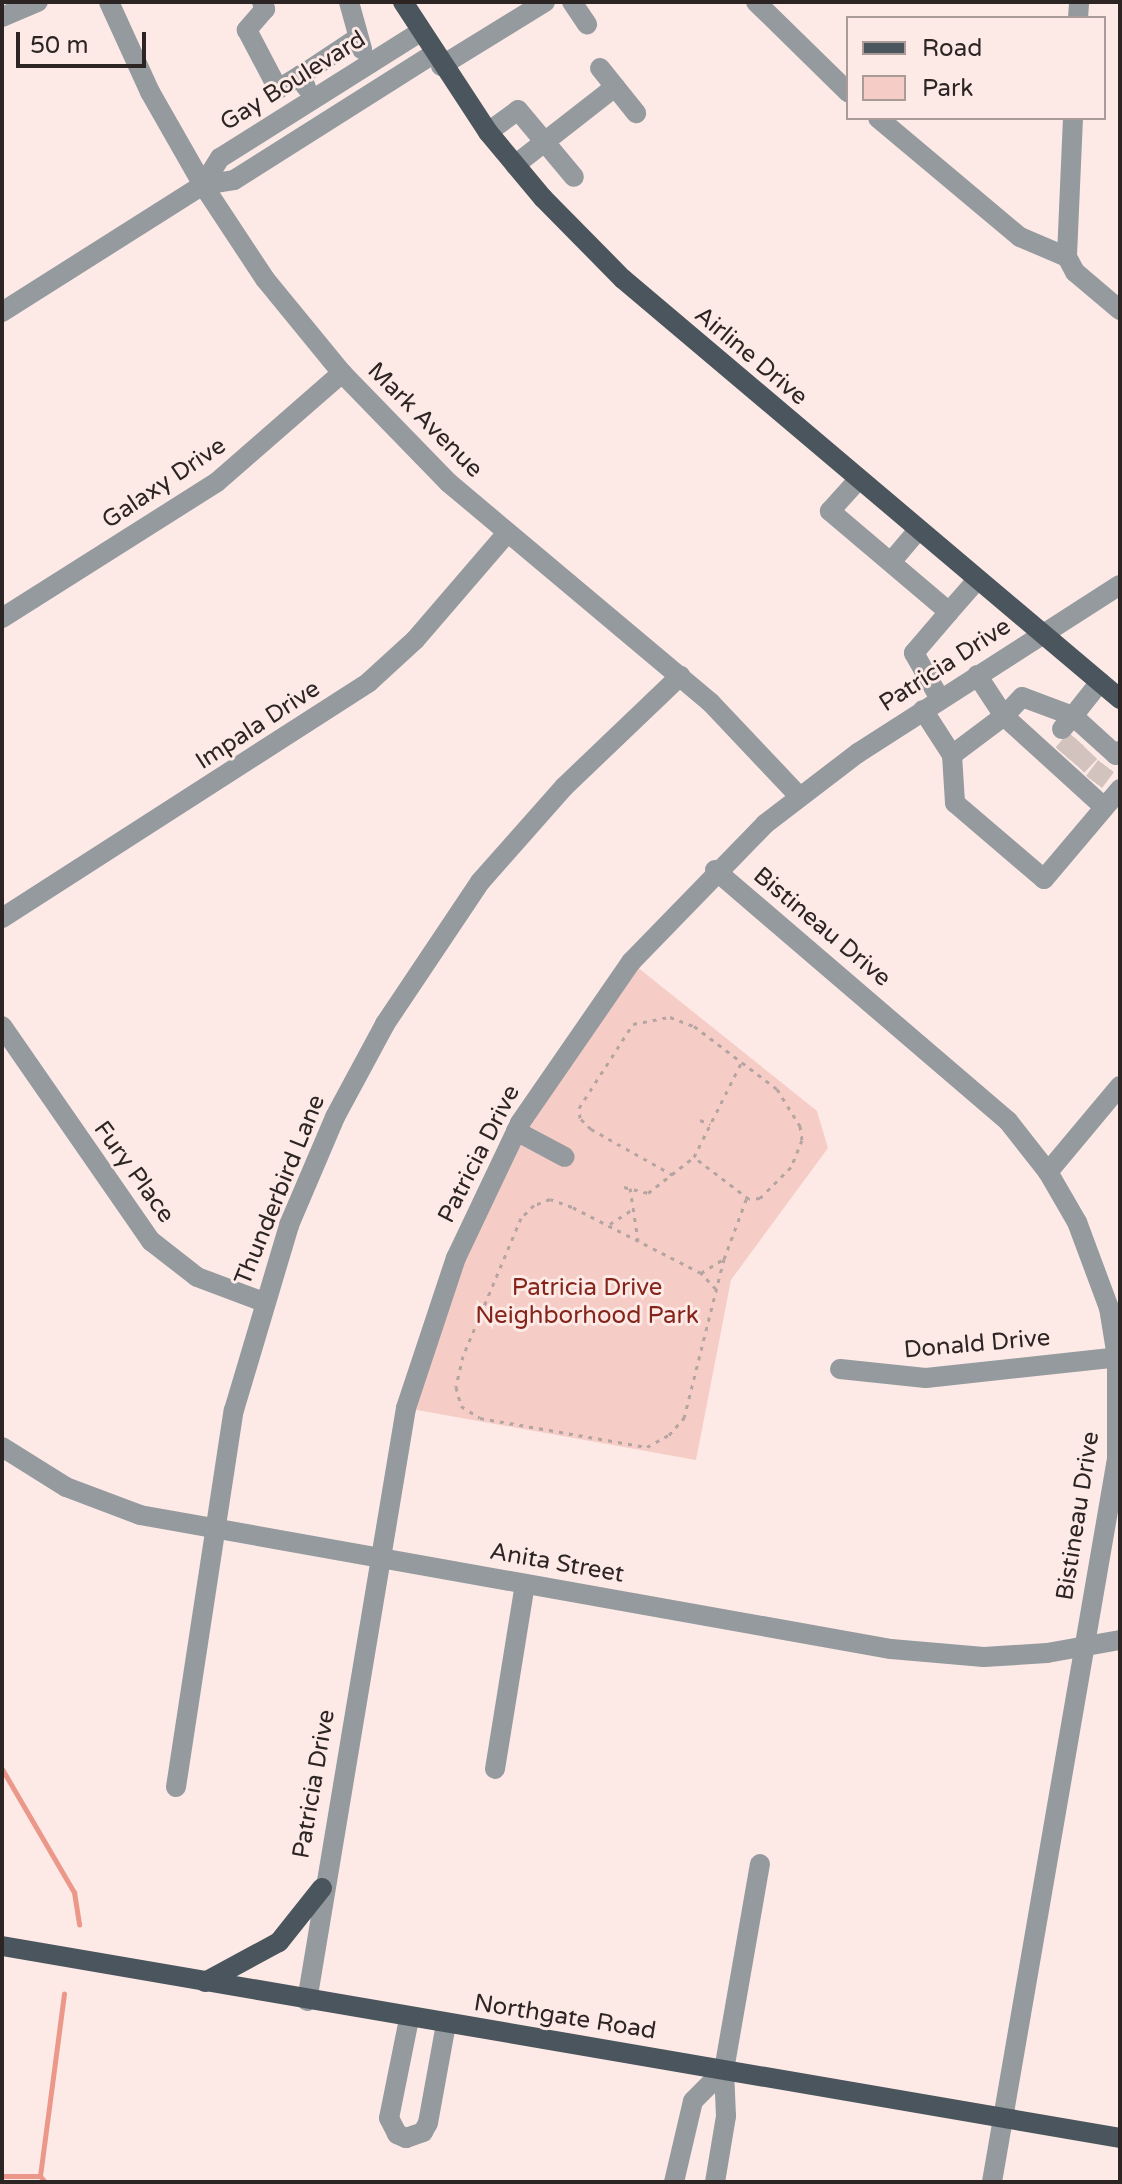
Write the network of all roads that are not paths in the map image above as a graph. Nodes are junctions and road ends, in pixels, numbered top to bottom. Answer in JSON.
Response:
{"nodes":[{"id":1,"x":38,"y":2,"type":"edge"},
{"id":2,"x":109,"y":2,"type":"edge"},
{"id":3,"x":262,"y":2,"type":"edge"},
{"id":4,"x":349,"y":2,"type":"edge"},
{"id":5,"x":403,"y":2,"type":"edge"},
{"id":6,"x":545,"y":2,"type":"edge"},
{"id":7,"x":572,"y":2,"type":"edge"},
{"id":8,"x":756,"y":2,"type":"edge"},
{"id":9,"x":2,"y":17,"type":"edge"},
{"id":10,"x":587,"y":24,"type":"dead end"},
{"id":11,"x":420,"y":32,"type":"junction"},
{"id":12,"x":356,"y":39,"type":"junction"},
{"id":13,"x":437,"y":60,"type":"junction"},
{"id":14,"x":370,"y":63,"type":"junction"},
{"id":15,"x":600,"y":68,"type":"dead end"},
{"id":16,"x":300,"y":76,"type":"junction"},
{"id":17,"x":615,"y":87,"type":"junction"},
{"id":18,"x":846,"y":90,"type":"edge"},
{"id":19,"x":313,"y":99,"type":"junction"},
{"id":20,"x":636,"y":113,"type":"dead end"},
{"id":21,"x":880,"y":120,"type":"edge"},
{"id":22,"x":1073,"y":120,"type":"edge"},
{"id":23,"x":327,"y":121,"type":"junction"},
{"id":24,"x":488,"y":132,"type":"junction"},
{"id":25,"x":545,"y":142,"type":"junction"},
{"id":26,"x":515,"y":165,"type":"junction"},
{"id":27,"x":574,"y":177,"type":"dead end"},
{"id":28,"x":203,"y":185,"type":"junction"},
{"id":29,"x":1067,"y":257,"type":"junction"},
{"id":30,"x":1120,"y":310,"type":"edge"},
{"id":31,"x":2,"y":312,"type":"edge"},
{"id":32,"x":342,"y":373,"type":"junction"},
{"id":33,"x":858,"y":480,"type":"junction"},
{"id":34,"x":918,"y":530,"type":"junction"},
{"id":35,"x":507,"y":533,"type":"junction"},
{"id":36,"x":891,"y":562,"type":"junction"},
{"id":37,"x":977,"y":580,"type":"junction"},
{"id":38,"x":1120,"y":585,"type":"edge"},
{"id":39,"x":949,"y":612,"type":"junction"},
{"id":40,"x":2,"y":618,"type":"edge"},
{"id":41,"x":1042,"y":634,"type":"junction"},
{"id":42,"x":977,"y":675,"type":"junction"},
{"id":43,"x":680,"y":676,"type":"junction"},
{"id":44,"x":1100,"y":682,"type":"junction"},
{"id":45,"x":1120,"y":699,"type":"edge"},
{"id":46,"x":932,"y":705,"type":"junction"},
{"id":47,"x":1004,"y":716,"type":"junction"},
{"id":48,"x":1070,"y":747,"type":"junction"},
{"id":49,"x":952,"y":755,"type":"junction"},
{"id":50,"x":1107,"y":767,"type":"edge"},
{"id":51,"x":1120,"y":789,"type":"edge"},
{"id":52,"x":799,"y":796,"type":"junction"},
{"id":53,"x":1104,"y":807,"type":"junction"},
{"id":54,"x":715,"y":870,"type":"junction"},
{"id":55,"x":2,"y":918,"type":"edge"},
{"id":56,"x":2,"y":1026,"type":"edge"},
{"id":57,"x":1120,"y":1086,"type":"edge"},
{"id":58,"x":516,"y":1131,"type":"junction"},
{"id":59,"x":565,"y":1157,"type":"dead end"},
{"id":60,"x":1048,"y":1172,"type":"junction"},
{"id":61,"x":264,"y":1302,"type":"junction"},
{"id":62,"x":1118,"y":1357,"type":"edge"},
{"id":63,"x":840,"y":1369,"type":"dead end"},
{"id":64,"x":2,"y":1447,"type":"edge"},
{"id":65,"x":216,"y":1531,"type":"junction"},
{"id":66,"x":379,"y":1558,"type":"junction"},
{"id":67,"x":525,"y":1584,"type":"junction"},
{"id":68,"x":1120,"y":1640,"type":"edge"},
{"id":69,"x":1083,"y":1648,"type":"junction"},
{"id":70,"x":495,"y":1769,"type":"dead end"},
{"id":71,"x":176,"y":1787,"type":"dead end"},
{"id":72,"x":760,"y":1864,"type":"dead end"},
{"id":73,"x":322,"y":1888,"type":"junction"},
{"id":74,"x":2,"y":1946,"type":"edge"},
{"id":75,"x":205,"y":1982,"type":"junction"},
{"id":76,"x":307,"y":2001,"type":"junction"},
{"id":77,"x":409,"y":2019,"type":"junction"},
{"id":78,"x":446,"y":2024,"type":"junction"},
{"id":79,"x":724,"y":2070,"type":"junction"},
{"id":80,"x":1002,"y":2119,"type":"junction"},
{"id":81,"x":1120,"y":2138,"type":"edge"},
{"id":82,"x":674,"y":2182,"type":"edge"},
{"id":83,"x":715,"y":2182,"type":"edge"},
{"id":84,"x":992,"y":2182,"type":"edge"}],
"edges":[{"from":1,"to":9,"type":"street"},
{"from":2,"to":28,"type":"street","name":"Mark Avenue"},
{"from":3,"to":16,"type":"street"},
{"from":4,"to":12,"type":"street"},
{"from":5,"to":11,"type":"main road","name":"Airline Drive"},
{"from":6,"to":13,"type":"street","name":"Gay Boulevard"},
{"from":7,"to":10,"type":"street"},
{"from":8,"to":18,"type":"street"},
{"from":11,"to":13,"type":"main road","name":"Airline Drive"},
{"from":11,"to":14,"type":"street","name":"Gay Boulevard"},
{"from":12,"to":14,"type":"street"},
{"from":12,"to":16,"type":"street"},
{"from":13,"to":23,"type":"street","name":"Gay Boulevard"},
{"from":13,"to":24,"type":"main road","name":"Airline Drive"},
{"from":14,"to":19,"type":"street","name":"Gay Boulevard"},
{"from":15,"to":17,"type":"street"},
{"from":16,"to":19,"type":"street"},
{"from":17,"to":20,"type":"street"},
{"from":17,"to":25,"type":"street"},
{"from":19,"to":23,"type":"street"},
{"from":19,"to":28,"type":"street","name":"Gay Boulevard"},
{"from":21,"to":29,"type":"street"},
{"from":22,"to":29,"type":"street"},
{"from":23,"to":28,"type":"street","name":"Gay Boulevard"},
{"from":24,"to":25,"type":"street"},
{"from":24,"to":26,"type":"main road","name":"Airline Drive"},
{"from":25,"to":26,"type":"street"},
{"from":25,"to":27,"type":"street"},
{"from":26,"to":33,"type":"main road","name":"Airline Drive"},
{"from":28,"to":31,"type":"street","name":"Gay Boulevard"},
{"from":28,"to":32,"type":"street","name":"Mark Avenue"},
{"from":29,"to":30,"type":"street"},
{"from":32,"to":35,"type":"street","name":"Mark Avenue"},
{"from":32,"to":40,"type":"street","name":"Galaxy Drive"},
{"from":33,"to":34,"type":"main road","name":"Airline Drive"},
{"from":33,"to":36,"type":"street"},
{"from":34,"to":36,"type":"street"},
{"from":34,"to":37,"type":"main road","name":"Airline Drive"},
{"from":35,"to":43,"type":"street","name":"Mark Avenue"},
{"from":35,"to":55,"type":"street","name":"Impala Drive"},
{"from":36,"to":39,"type":"street"},
{"from":37,"to":39,"type":"street"},
{"from":37,"to":41,"type":"main road","name":"Airline Drive"},
{"from":38,"to":41,"type":"street","name":"Patricia Drive"},
{"from":39,"to":46,"type":"street"},
{"from":41,"to":42,"type":"street","name":"Patricia Drive"},
{"from":41,"to":44,"type":"main road","name":"Airline Drive"},
{"from":42,"to":46,"type":"street","name":"Patricia Drive"},
{"from":42,"to":47,"type":"street"},
{"from":43,"to":52,"type":"street","name":"Mark Avenue"},
{"from":43,"to":61,"type":"street","name":"Thunderbird Lane"},
{"from":44,"to":45,"type":"main road","name":"Airline Drive"},
{"from":44,"to":48,"type":"street"},
{"from":46,"to":49,"type":"street"},
{"from":46,"to":52,"type":"street","name":"Patricia Drive"},
{"from":47,"to":48,"type":"street"},
{"from":47,"to":48,"type":"street"},
{"from":47,"to":49,"type":"street"},
{"from":48,"to":50,"type":"street"},
{"from":48,"to":50,"type":"street"},
{"from":49,"to":53,"type":"street"},
{"from":50,"to":53,"type":"street"},
{"from":51,"to":53,"type":"street"},
{"from":52,"to":54,"type":"street","name":"Patricia Drive"},
{"from":54,"to":58,"type":"street","name":"Patricia Drive"},
{"from":54,"to":60,"type":"street","name":"Bistineau Drive"},
{"from":56,"to":61,"type":"street","name":"Fury Place"},
{"from":57,"to":60,"type":"street"},
{"from":58,"to":59,"type":"street"},
{"from":58,"to":66,"type":"street","name":"Patricia Drive"},
{"from":60,"to":62,"type":"street","name":"Bistineau Drive"},
{"from":61,"to":65,"type":"street","name":"Thunderbird Lane"},
{"from":62,"to":63,"type":"street","name":"Donald Drive"},
{"from":62,"to":69,"type":"street","name":"Bistineau Drive"},
{"from":64,"to":65,"type":"street","name":"Anita Street"},
{"from":65,"to":66,"type":"street","name":"Anita Street"},
{"from":65,"to":71,"type":"street","name":"Thunderbird Lane"},
{"from":66,"to":67,"type":"street","name":"Anita Street"},
{"from":66,"to":73,"type":"street","name":"Patricia Drive"},
{"from":67,"to":69,"type":"street","name":"Anita Street"},
{"from":67,"to":70,"type":"street"},
{"from":68,"to":69,"type":"street","name":"Anita Street"},
{"from":69,"to":80,"type":"street","name":"Bistineau Drive"},
{"from":72,"to":79,"type":"street"},
{"from":73,"to":75,"type":"main road"},
{"from":73,"to":76,"type":"street","name":"Patricia Drive"},
{"from":74,"to":75,"type":"main road","name":"Northgate Road"},
{"from":75,"to":76,"type":"main road","name":"Northgate Road"},
{"from":76,"to":77,"type":"main road","name":"Northgate Road"},
{"from":77,"to":78,"type":"main road","name":"Northgate Road"},
{"from":77,"to":78,"type":"street"},
{"from":78,"to":79,"type":"main road","name":"Northgate Road"},
{"from":79,"to":80,"type":"main road","name":"Northgate Road"},
{"from":79,"to":82,"type":"street"},
{"from":79,"to":83,"type":"street"},
{"from":80,"to":81,"type":"main road","name":"Northgate Road"},
{"from":80,"to":84,"type":"street","name":"Bistineau Drive"}]}
